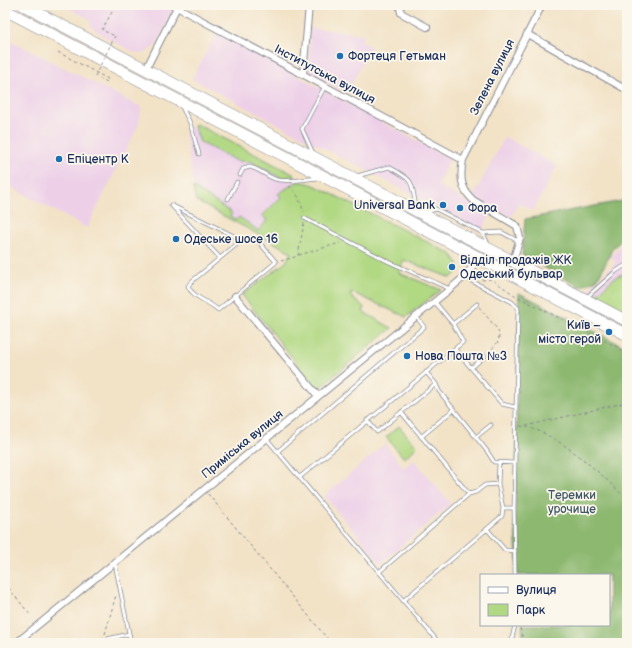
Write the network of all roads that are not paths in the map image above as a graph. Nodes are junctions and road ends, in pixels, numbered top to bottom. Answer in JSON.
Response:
{"nodes":[{"id":1,"x":23,"y":5,"type":"edge"},
{"id":2,"x":309,"y":5,"type":"edge"},
{"id":3,"x":402,"y":5,"type":"edge"},
{"id":4,"x":542,"y":5,"type":"edge"},
{"id":5,"x":176,"y":6,"type":"edge"},
{"id":6,"x":5,"y":10,"type":"edge"},
{"id":7,"x":427,"y":27,"type":"dead end"},
{"id":8,"x":526,"y":34,"type":"junction"},
{"id":9,"x":146,"y":69,"type":"junction"},
{"id":10,"x":303,"y":75,"type":"junction"},
{"id":11,"x":325,"y":86,"type":"junction"},
{"id":12,"x":627,"y":90,"type":"edge"},
{"id":13,"x":179,"y":101,"type":"junction"},
{"id":14,"x":200,"y":154,"type":"dead end"},
{"id":15,"x":316,"y":158,"type":"junction"},
{"id":16,"x":463,"y":160,"type":"junction"},
{"id":17,"x":240,"y":175,"type":"dead end"},
{"id":18,"x":326,"y":178,"type":"junction"},
{"id":19,"x":353,"y":178,"type":"junction"},
{"id":20,"x":237,"y":182,"type":"dead end"},
{"id":21,"x":228,"y":199,"type":"dead end"},
{"id":22,"x":420,"y":212,"type":"junction"},
{"id":23,"x":304,"y":218,"type":"road end"},
{"id":24,"x":483,"y":233,"type":"junction"},
{"id":25,"x":242,"y":240,"type":"junction"},
{"id":26,"x":520,"y":242,"type":"junction"},
{"id":27,"x":491,"y":250,"type":"junction"},
{"id":28,"x":220,"y":258,"type":"junction"},
{"id":29,"x":479,"y":259,"type":"junction"},
{"id":30,"x":513,"y":262,"type":"junction"},
{"id":31,"x":627,"y":264,"type":"edge"},
{"id":32,"x":464,"y":276,"type":"junction"},
{"id":33,"x":450,"y":289,"type":"junction"},
{"id":34,"x":236,"y":296,"type":"junction"},
{"id":35,"x":583,"y":298,"type":"junction"},
{"id":36,"x":434,"y":301,"type":"junction"},
{"id":37,"x":477,"y":304,"type":"road end"},
{"id":38,"x":416,"y":316,"type":"junction"},
{"id":39,"x":627,"y":321,"type":"edge"},
{"id":40,"x":453,"y":324,"type":"junction"},
{"id":41,"x":627,"y":335,"type":"edge"},
{"id":42,"x":455,"y":349,"type":"junction"},
{"id":43,"x":485,"y":356,"type":"road end"},
{"id":44,"x":471,"y":368,"type":"junction"},
{"id":45,"x":426,"y":372,"type":"junction"},
{"id":46,"x":436,"y":384,"type":"junction"},
{"id":47,"x":318,"y":396,"type":"junction"},
{"id":48,"x":515,"y":407,"type":"junction"},
{"id":49,"x":453,"y":410,"type":"junction"},
{"id":50,"x":401,"y":412,"type":"junction"},
{"id":51,"x":367,"y":420,"type":"junction"},
{"id":52,"x":491,"y":425,"type":"dead end"},
{"id":53,"x":421,"y":437,"type":"junction"},
{"id":54,"x":476,"y":437,"type":"junction"},
{"id":55,"x":266,"y":438,"type":"junction"},
{"id":56,"x":278,"y":451,"type":"junction"},
{"id":57,"x":499,"y":463,"type":"junction"},
{"id":58,"x":515,"y":463,"type":"junction"},
{"id":59,"x":300,"y":477,"type":"junction"},
{"id":60,"x":498,"y":484,"type":"junction"},
{"id":61,"x":469,"y":494,"type":"junction"},
{"id":62,"x":503,"y":508,"type":"junction"},
{"id":63,"x":514,"y":508,"type":"junction"},
{"id":64,"x":487,"y":529,"type":"junction"},
{"id":65,"x":515,"y":552,"type":"junction"},
{"id":66,"x":114,"y":562,"type":"junction"},
{"id":67,"x":379,"y":572,"type":"junction"},
{"id":68,"x":515,"y":574,"type":"edge"},
{"id":69,"x":403,"y":601,"type":"junction"},
{"id":70,"x":515,"y":626,"type":"edge"},
{"id":71,"x":129,"y":634,"type":"junction"},
{"id":72,"x":102,"y":642,"type":"edge"},
{"id":73,"x":16,"y":643,"type":"edge"},
{"id":74,"x":133,"y":643,"type":"edge"},
{"id":75,"x":439,"y":643,"type":"edge"},
{"id":76,"x":511,"y":643,"type":"edge"}],
"edges":[{"from":1,"to":9,"type":"highway"},
{"from":2,"to":10,"type":"street"},
{"from":3,"to":7,"type":"street"},
{"from":4,"to":8,"type":"street","name":"Зелена вулиця"},
{"from":5,"to":9,"type":"street"},
{"from":5,"to":10,"type":"street","name":"Інститутська вулиця"},
{"from":6,"to":13,"type":"highway"},
{"from":8,"to":12,"type":"street"},
{"from":8,"to":16,"type":"street","name":"Зелена вулиця"},
{"from":9,"to":15,"type":"highway"},
{"from":10,"to":11,"type":"street","name":"Інститутська вулиця"},
{"from":11,"to":15,"type":"lane"},
{"from":11,"to":16,"type":"street","name":"Інститутська вулиця"},
{"from":13,"to":14,"type":"lane"},
{"from":13,"to":18,"type":"highway"},
{"from":15,"to":19,"type":"highway"},
{"from":16,"to":26,"type":"street"},
{"from":17,"to":18,"type":"lane"},
{"from":18,"to":29,"type":"highway"},
{"from":19,"to":22,"type":"highway"},
{"from":19,"to":22,"type":"lane"},
{"from":20,"to":21,"type":"lane"},
{"from":22,"to":24,"type":"lane"},
{"from":22,"to":27,"type":"highway"},
{"from":23,"to":33,"type":"lane"},
{"from":24,"to":26,"type":"lane"},
{"from":24,"to":27,"type":"lane"},
{"from":25,"to":28,"type":"lane"},
{"from":25,"to":28,"type":"lane"},
{"from":25,"to":34,"type":"lane"},
{"from":26,"to":30,"type":"street"},
{"from":27,"to":30,"type":"highway"},
{"from":28,"to":34,"type":"lane"},
{"from":29,"to":32,"type":"street","name":"Приміська вулиця"},
{"from":29,"to":41,"type":"highway"},
{"from":30,"to":35,"type":"highway"},
{"from":31,"to":35,"type":"lane"},
{"from":32,"to":33,"type":"street","name":"Приміська вулиця"},
{"from":32,"to":48,"type":"lane"},
{"from":33,"to":36,"type":"street","name":"Приміська вулиця"},
{"from":34,"to":47,"type":"street"},
{"from":35,"to":39,"type":"highway"},
{"from":36,"to":38,"type":"street","name":"Приміська вулиця"},
{"from":36,"to":40,"type":"lane"},
{"from":37,"to":40,"type":"lane"},
{"from":38,"to":47,"type":"street","name":"Приміська вулиця"},
{"from":38,"to":56,"type":"lane"},
{"from":40,"to":42,"type":"lane"},
{"from":42,"to":44,"type":"lane"},
{"from":42,"to":45,"type":"lane"},
{"from":43,"to":44,"type":"lane"},
{"from":44,"to":48,"type":"lane"},
{"from":45,"to":46,"type":"lane"},
{"from":45,"to":51,"type":"lane"},
{"from":46,"to":49,"type":"lane"},
{"from":46,"to":50,"type":"lane"},
{"from":47,"to":55,"type":"street","name":"Приміська вулиця"},
{"from":48,"to":58,"type":"lane"},
{"from":49,"to":53,"type":"lane"},
{"from":49,"to":54,"type":"lane"},
{"from":50,"to":51,"type":"lane"},
{"from":50,"to":53,"type":"lane"},
{"from":51,"to":59,"type":"lane"},
{"from":52,"to":54,"type":"lane"},
{"from":53,"to":61,"type":"lane"},
{"from":54,"to":57,"type":"lane"},
{"from":55,"to":56,"type":"lane"},
{"from":55,"to":66,"type":"street","name":"Приміська вулиця"},
{"from":56,"to":59,"type":"lane"},
{"from":57,"to":58,"type":"lane"},
{"from":57,"to":60,"type":"lane"},
{"from":58,"to":63,"type":"lane"},
{"from":59,"to":67,"type":"lane"},
{"from":60,"to":61,"type":"lane"},
{"from":60,"to":62,"type":"lane"},
{"from":61,"to":67,"type":"lane"},
{"from":62,"to":63,"type":"lane"},
{"from":62,"to":64,"type":"lane"},
{"from":63,"to":65,"type":"lane"},
{"from":64,"to":65,"type":"lane"},
{"from":64,"to":69,"type":"lane"},
{"from":65,"to":68,"type":"lane"},
{"from":66,"to":71,"type":"lane"},
{"from":66,"to":73,"type":"street","name":"Приміська вулиця"},
{"from":67,"to":69,"type":"lane"},
{"from":69,"to":75,"type":"lane"},
{"from":70,"to":76,"type":"lane"},
{"from":71,"to":72,"type":"lane"},
{"from":71,"to":74,"type":"lane"}]}
